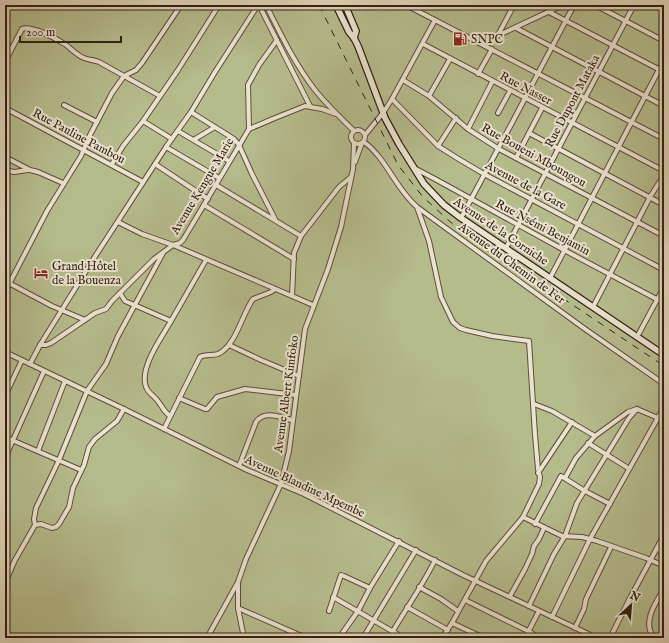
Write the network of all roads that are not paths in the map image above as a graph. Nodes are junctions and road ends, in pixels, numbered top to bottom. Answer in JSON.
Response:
{"nodes":[{"id":1,"x":181,"y":5,"type":"edge"},
{"id":2,"x":219,"y":5,"type":"edge"},
{"id":3,"x":258,"y":5,"type":"edge"},
{"id":4,"x":266,"y":5,"type":"edge"},
{"id":5,"x":336,"y":5,"type":"edge"},
{"id":6,"x":345,"y":5,"type":"edge"},
{"id":7,"x":406,"y":5,"type":"edge"},
{"id":8,"x":514,"y":5,"type":"edge"},
{"id":9,"x":563,"y":5,"type":"edge"},
{"id":10,"x":574,"y":5,"type":"edge"},
{"id":11,"x":595,"y":5,"type":"edge"},
{"id":12,"x":634,"y":5,"type":"edge"},
{"id":13,"x":657,"y":5,"type":"edge"},
{"id":14,"x":664,"y":9,"type":"edge"},
{"id":15,"x":549,"y":12,"type":"junction"},
{"id":16,"x":436,"y":20,"type":"junction"},
{"id":17,"x":566,"y":21,"type":"junction"},
{"id":18,"x":625,"y":21,"type":"junction"},
{"id":19,"x":516,"y":28,"type":"junction"},
{"id":20,"x":498,"y":35,"type":"junction"},
{"id":21,"x":354,"y":38,"type":"junction"},
{"id":22,"x":277,"y":40,"type":"junction"},
{"id":23,"x":664,"y":41,"type":"edge"},
{"id":24,"x":482,"y":43,"type":"junction"},
{"id":25,"x":423,"y":44,"type":"junction"},
{"id":26,"x":613,"y":46,"type":"junction"},
{"id":27,"x":552,"y":47,"type":"junction"},
{"id":28,"x":492,"y":49,"type":"junction"},
{"id":29,"x":7,"y":58,"type":"dead end"},
{"id":30,"x":450,"y":59,"type":"junction"},
{"id":31,"x":664,"y":60,"type":"edge"},
{"id":32,"x":659,"y":70,"type":"junction"},
{"id":33,"x":599,"y":72,"type":"junction"},
{"id":34,"x":664,"y":72,"type":"edge"},
{"id":35,"x":538,"y":73,"type":"junction"},
{"id":36,"x":478,"y":74,"type":"junction"},
{"id":37,"x":124,"y":76,"type":"junction"},
{"id":38,"x":403,"y":80,"type":"junction"},
{"id":39,"x":492,"y":82,"type":"junction"},
{"id":40,"x":510,"y":91,"type":"junction"},
{"id":41,"x":160,"y":96,"type":"junction"},
{"id":42,"x":429,"y":96,"type":"junction"},
{"id":43,"x":644,"y":96,"type":"junction"},
{"id":44,"x":585,"y":97,"type":"junction"},
{"id":45,"x":392,"y":99,"type":"junction"},
{"id":46,"x":525,"y":99,"type":"junction"},
{"id":47,"x":64,"y":105,"type":"dead end"},
{"id":48,"x":310,"y":106,"type":"junction"},
{"id":49,"x":664,"y":106,"type":"edge"},
{"id":50,"x":5,"y":108,"type":"edge"},
{"id":51,"x":542,"y":108,"type":"junction"},
{"id":52,"x":191,"y":112,"type":"junction"},
{"id":53,"x":384,"y":113,"type":"junction"},
{"id":54,"x":498,"y":113,"type":"dead end"},
{"id":55,"x":336,"y":114,"type":"junction"},
{"id":56,"x":456,"y":118,"type":"junction"},
{"id":57,"x":143,"y":121,"type":"junction"},
{"id":58,"x":631,"y":121,"type":"junction"},
{"id":59,"x":97,"y":122,"type":"junction"},
{"id":60,"x":572,"y":123,"type":"junction"},
{"id":61,"x":374,"y":124,"type":"junction"},
{"id":62,"x":215,"y":127,"type":"junction"},
{"id":63,"x":249,"y":129,"type":"junction"},
{"id":64,"x":468,"y":129,"type":"junction"},
{"id":65,"x":361,"y":130,"type":"junction"},
{"id":66,"x":178,"y":131,"type":"junction"},
{"id":67,"x":354,"y":131,"type":"junction"},
{"id":68,"x":529,"y":133,"type":"junction"},
{"id":69,"x":365,"y":135,"type":"junction"},
{"id":70,"x":172,"y":139,"type":"junction"},
{"id":71,"x":195,"y":139,"type":"junction"},
{"id":72,"x":664,"y":139,"type":"edge"},
{"id":73,"x":363,"y":142,"type":"junction"},
{"id":74,"x":354,"y":143,"type":"junction"},
{"id":75,"x":239,"y":144,"type":"junction"},
{"id":76,"x":438,"y":146,"type":"junction"},
{"id":77,"x":166,"y":147,"type":"junction"},
{"id":78,"x":559,"y":148,"type":"junction"},
{"id":79,"x":618,"y":148,"type":"junction"},
{"id":80,"x":499,"y":149,"type":"junction"},
{"id":81,"x":83,"y":150,"type":"junction"},
{"id":82,"x":5,"y":157,"type":"edge"},
{"id":83,"x":516,"y":158,"type":"junction"},
{"id":84,"x":229,"y":161,"type":"junction"},
{"id":85,"x":112,"y":164,"type":"junction"},
{"id":86,"x":155,"y":164,"type":"junction"},
{"id":87,"x":353,"y":166,"type":"junction"},
{"id":88,"x":413,"y":168,"type":"junction"},
{"id":89,"x":5,"y":170,"type":"edge"},
{"id":90,"x":30,"y":170,"type":"junction"},
{"id":91,"x":664,"y":171,"type":"edge"},
{"id":92,"x":605,"y":173,"type":"junction"},
{"id":93,"x":484,"y":174,"type":"junction"},
{"id":94,"x":545,"y":174,"type":"junction"},
{"id":95,"x":664,"y":175,"type":"edge"},
{"id":96,"x":351,"y":177,"type":"junction"},
{"id":97,"x":219,"y":178,"type":"junction"},
{"id":98,"x":143,"y":182,"type":"junction"},
{"id":99,"x":63,"y":183,"type":"junction"},
{"id":100,"x":216,"y":184,"type":"junction"},
{"id":101,"x":650,"y":197,"type":"junction"},
{"id":102,"x":208,"y":199,"type":"junction"},
{"id":103,"x":471,"y":199,"type":"junction"},
{"id":104,"x":592,"y":199,"type":"junction"},
{"id":105,"x":532,"y":200,"type":"junction"},
{"id":106,"x":204,"y":205,"type":"junction"},
{"id":107,"x":664,"y":205,"type":"edge"},
{"id":108,"x":417,"y":207,"type":"junction"},
{"id":109,"x":461,"y":218,"type":"junction"},
{"id":110,"x":275,"y":219,"type":"junction"},
{"id":111,"x":118,"y":222,"type":"junction"},
{"id":112,"x":638,"y":223,"type":"junction"},
{"id":113,"x":578,"y":224,"type":"junction"},
{"id":114,"x":518,"y":225,"type":"junction"},
{"id":115,"x":301,"y":236,"type":"junction"},
{"id":116,"x":664,"y":236,"type":"edge"},
{"id":117,"x":173,"y":245,"type":"junction"},
{"id":118,"x":506,"y":248,"type":"junction"},
{"id":119,"x":624,"y":249,"type":"junction"},
{"id":120,"x":564,"y":250,"type":"junction"},
{"id":121,"x":163,"y":252,"type":"junction"},
{"id":122,"x":294,"y":258,"type":"junction"},
{"id":123,"x":206,"y":260,"type":"junction"},
{"id":124,"x":664,"y":270,"type":"edge"},
{"id":125,"x":611,"y":274,"type":"junction"},
{"id":126,"x":550,"y":278,"type":"junction"},
{"id":127,"x":5,"y":281,"type":"edge"},
{"id":128,"x":10,"y":284,"type":"junction"},
{"id":129,"x":664,"y":286,"type":"edge"},
{"id":130,"x":275,"y":289,"type":"junction"},
{"id":131,"x":5,"y":292,"type":"edge"},
{"id":132,"x":120,"y":294,"type":"junction"},
{"id":133,"x":292,"y":296,"type":"junction"},
{"id":134,"x":657,"y":299,"type":"junction"},
{"id":135,"x":664,"y":303,"type":"edge"},
{"id":136,"x":136,"y":305,"type":"junction"},
{"id":137,"x":313,"y":305,"type":"junction"},
{"id":138,"x":593,"y":307,"type":"junction"},
{"id":139,"x":62,"y":310,"type":"junction"},
{"id":140,"x":85,"y":320,"type":"junction"},
{"id":141,"x":171,"y":321,"type":"junction"},
{"id":142,"x":637,"y":337,"type":"junction"},
{"id":143,"x":40,"y":345,"type":"junction"},
{"id":144,"x":229,"y":345,"type":"junction"},
{"id":145,"x":6,"y":354,"type":"edge"},
{"id":146,"x":664,"y":355,"type":"edge"},
{"id":147,"x":22,"y":360,"type":"junction"},
{"id":148,"x":30,"y":364,"type":"junction"},
{"id":149,"x":44,"y":371,"type":"junction"},
{"id":150,"x":298,"y":376,"type":"junction"},
{"id":151,"x":65,"y":381,"type":"junction"},
{"id":152,"x":664,"y":384,"type":"edge"},
{"id":153,"x":87,"y":391,"type":"junction"},
{"id":154,"x":5,"y":396,"type":"edge"},
{"id":155,"x":296,"y":396,"type":"junction"},
{"id":156,"x":179,"y":398,"type":"junction"},
{"id":157,"x":534,"y":404,"type":"junction"},
{"id":158,"x":664,"y":407,"type":"edge"},
{"id":159,"x":124,"y":408,"type":"junction"},
{"id":160,"x":637,"y":409,"type":"junction"},
{"id":161,"x":170,"y":416,"type":"junction"},
{"id":162,"x":658,"y":418,"type":"junction"},
{"id":163,"x":292,"y":420,"type":"junction"},
{"id":164,"x":572,"y":422,"type":"junction"},
{"id":165,"x":164,"y":429,"type":"junction"},
{"id":166,"x":595,"y":436,"type":"junction"},
{"id":167,"x":5,"y":437,"type":"edge"},
{"id":168,"x":13,"y":440,"type":"junction"},
{"id":169,"x":588,"y":443,"type":"junction"},
{"id":170,"x":38,"y":451,"type":"junction"},
{"id":171,"x":606,"y":455,"type":"junction"},
{"id":172,"x":5,"y":458,"type":"edge"},
{"id":173,"x":59,"y":460,"type":"junction"},
{"id":174,"x":239,"y":466,"type":"junction"},
{"id":175,"x":628,"y":468,"type":"junction"},
{"id":176,"x":81,"y":470,"type":"junction"},
{"id":177,"x":538,"y":473,"type":"junction"},
{"id":178,"x":565,"y":478,"type":"junction"},
{"id":179,"x":281,"y":484,"type":"junction"},
{"id":180,"x":585,"y":490,"type":"junction"},
{"id":181,"x":610,"y":504,"type":"junction"},
{"id":182,"x":523,"y":517,"type":"junction"},
{"id":183,"x":535,"y":524,"type":"junction"},
{"id":184,"x":35,"y":525,"type":"junction"},
{"id":185,"x":544,"y":528,"type":"junction"},
{"id":186,"x":664,"y":535,"type":"edge"},
{"id":187,"x":565,"y":536,"type":"junction"},
{"id":188,"x":590,"y":539,"type":"junction"},
{"id":189,"x":399,"y":541,"type":"junction"},
{"id":190,"x":659,"y":544,"type":"junction"},
{"id":191,"x":611,"y":547,"type":"junction"},
{"id":192,"x":416,"y":550,"type":"junction"},
{"id":193,"x":436,"y":560,"type":"junction"},
{"id":194,"x":651,"y":560,"type":"junction"},
{"id":195,"x":664,"y":560,"type":"edge"},
{"id":196,"x":664,"y":566,"type":"edge"},
{"id":197,"x":6,"y":578,"type":"edge"},
{"id":198,"x":476,"y":580,"type":"junction"},
{"id":199,"x":238,"y":582,"type":"junction"},
{"id":200,"x":5,"y":583,"type":"edge"},
{"id":201,"x":419,"y":587,"type":"junction"},
{"id":202,"x":370,"y":588,"type":"junction"},
{"id":203,"x":664,"y":589,"type":"edge"},
{"id":204,"x":510,"y":596,"type":"junction"},
{"id":205,"x":334,"y":597,"type":"junction"},
{"id":206,"x":465,"y":600,"type":"junction"},
{"id":207,"x":530,"y":606,"type":"junction"},
{"id":208,"x":407,"y":607,"type":"junction"},
{"id":209,"x":238,"y":608,"type":"junction"},
{"id":210,"x":329,"y":610,"type":"dead end"},
{"id":211,"x":358,"y":611,"type":"junction"},
{"id":212,"x":458,"y":611,"type":"junction"},
{"id":213,"x":539,"y":611,"type":"junction"},
{"id":214,"x":552,"y":617,"type":"junction"},
{"id":215,"x":373,"y":620,"type":"junction"},
{"id":216,"x":452,"y":623,"type":"junction"},
{"id":217,"x":575,"y":628,"type":"junction"},
{"id":218,"x":448,"y":630,"type":"junction"},
{"id":219,"x":393,"y":631,"type":"junction"},
{"id":220,"x":530,"y":632,"type":"junction"},
{"id":221,"x":207,"y":638,"type":"edge"},
{"id":222,"x":244,"y":638,"type":"edge"},
{"id":223,"x":249,"y":638,"type":"edge"},
{"id":224,"x":306,"y":638,"type":"edge"},
{"id":225,"x":338,"y":638,"type":"edge"},
{"id":226,"x":363,"y":638,"type":"edge"},
{"id":227,"x":389,"y":638,"type":"edge"},
{"id":228,"x":404,"y":638,"type":"edge"},
{"id":229,"x":442,"y":638,"type":"edge"},
{"id":230,"x":484,"y":638,"type":"edge"},
{"id":231,"x":525,"y":638,"type":"edge"},
{"id":232,"x":539,"y":638,"type":"edge"},
{"id":233,"x":596,"y":638,"type":"edge"},
{"id":234,"x":610,"y":638,"type":"edge"},
{"id":235,"x":654,"y":638,"type":"edge"}],
"edges":[{"from":1,"to":37,"type":"street"},
{"from":2,"to":41,"type":"street"},
{"from":3,"to":22,"type":"street"},
{"from":3,"to":52,"type":"street"},
{"from":4,"to":55,"type":"street"},
{"from":5,"to":21,"type":"street","name":"Avenue de la Corniche"},
{"from":6,"to":21,"type":"street","name":"Avenue de la Corniche"},
{"from":7,"to":16,"type":"street"},
{"from":8,"to":20,"type":"street"},
{"from":9,"to":15,"type":"street"},
{"from":10,"to":17,"type":"street"},
{"from":11,"to":18,"type":"street"},
{"from":12,"to":18,"type":"street","name":"Rue Dupont Mataka"},
{"from":13,"to":14,"type":"street"},
{"from":15,"to":17,"type":"street"},
{"from":15,"to":19,"type":"street"},
{"from":16,"to":24,"type":"street"},
{"from":16,"to":25,"type":"street"},
{"from":17,"to":26,"type":"street"},
{"from":17,"to":27,"type":"street"},
{"from":18,"to":23,"type":"street"},
{"from":18,"to":26,"type":"street","name":"Rue Dupont Mataka"},
{"from":19,"to":20,"type":"street"},
{"from":19,"to":27,"type":"street"},
{"from":20,"to":24,"type":"street"},
{"from":21,"to":53,"type":"street","name":"Avenue de la Corniche"},
{"from":22,"to":48,"type":"street"},
{"from":22,"to":63,"type":"street"},
{"from":24,"to":28,"type":"street"},
{"from":25,"to":30,"type":"street","name":"Rue Nasser"},
{"from":25,"to":38,"type":"street"},
{"from":26,"to":32,"type":"street"},
{"from":26,"to":33,"type":"street","name":"Rue Dupont Mataka"},
{"from":27,"to":33,"type":"street"},
{"from":27,"to":35,"type":"street"},
{"from":28,"to":35,"type":"street"},
{"from":28,"to":36,"type":"street"},
{"from":29,"to":37,"type":"street"},
{"from":30,"to":36,"type":"street","name":"Rue Nasser"},
{"from":30,"to":42,"type":"street"},
{"from":31,"to":32,"type":"street"},
{"from":32,"to":34,"type":"street"},
{"from":32,"to":43,"type":"street"},
{"from":33,"to":43,"type":"street"},
{"from":33,"to":44,"type":"street","name":"Rue Dupont Mataka"},
{"from":35,"to":44,"type":"street"},
{"from":35,"to":46,"type":"street"},
{"from":36,"to":39,"type":"street","name":"Rue Nasser"},
{"from":37,"to":41,"type":"street"},
{"from":37,"to":59,"type":"street"},
{"from":38,"to":42,"type":"street","name":"Rue Boueni Mboungou"},
{"from":38,"to":45,"type":"street"},
{"from":39,"to":40,"type":"street","name":"Rue Nasser"},
{"from":39,"to":64,"type":"street"},
{"from":40,"to":46,"type":"street","name":"Rue Nasser"},
{"from":40,"to":54,"type":"street"},
{"from":41,"to":57,"type":"street"},
{"from":42,"to":56,"type":"street","name":"Rue Boueni Mboungou"},
{"from":43,"to":49,"type":"street"},
{"from":43,"to":58,"type":"street"},
{"from":44,"to":58,"type":"street"},
{"from":44,"to":60,"type":"street","name":"Rue Dupont Mataka"},
{"from":45,"to":53,"type":"street"},
{"from":45,"to":76,"type":"street","name":"Avenue de la Gare"},
{"from":46,"to":51,"type":"street","name":"Rue Nasser"},
{"from":46,"to":80,"type":"street"},
{"from":47,"to":59,"type":"street"},
{"from":48,"to":55,"type":"street"},
{"from":48,"to":63,"type":"street"},
{"from":50,"to":81,"type":"street","name":"Rue Pauline Pambou"},
{"from":51,"to":60,"type":"street","name":"Rue Nasser"},
{"from":51,"to":68,"type":"street"},
{"from":52,"to":62,"type":"street"},
{"from":52,"to":66,"type":"street"},
{"from":53,"to":61,"type":"street"},
{"from":53,"to":88,"type":"street","name":"Avenue de la Corniche"},
{"from":55,"to":67,"type":"street"},
{"from":56,"to":64,"type":"street","name":"Rue Boueni Mboungou"},
{"from":56,"to":76,"type":"street"},
{"from":57,"to":70,"type":"street"},
{"from":57,"to":85,"type":"street"},
{"from":58,"to":72,"type":"street"},
{"from":58,"to":79,"type":"street"},
{"from":59,"to":81,"type":"street"},
{"from":60,"to":78,"type":"street","name":"Rue Dupont Mataka"},
{"from":60,"to":79,"type":"street","name":"Rue Nasser"},
{"from":61,"to":65,"type":"street"},
{"from":61,"to":69,"type":"street"},
{"from":62,"to":71,"type":"street"},
{"from":62,"to":75,"type":"street"},
{"from":63,"to":75,"type":"street","name":"Avenue Kengue Marie"},
{"from":64,"to":80,"type":"street","name":"Rue Boueni Mboungou"},
{"from":65,"to":67,"type":"street"},
{"from":65,"to":69,"type":"street"},
{"from":66,"to":70,"type":"street"},
{"from":66,"to":71,"type":"street"},
{"from":67,"to":74,"type":"street"},
{"from":68,"to":78,"type":"street"},
{"from":68,"to":83,"type":"street"},
{"from":69,"to":73,"type":"street"},
{"from":70,"to":77,"type":"street"},
{"from":71,"to":84,"type":"street"},
{"from":73,"to":74,"type":"street"},
{"from":73,"to":87,"type":"street","name":"Avenue Albert Kimfoko"},
{"from":73,"to":108,"type":"street","name":"Avenue du Chemin de Fer"},
{"from":74,"to":87,"type":"street","name":"Avenue Albert Kimfoko"},
{"from":75,"to":84,"type":"street","name":"Avenue Kengue Marie"},
{"from":75,"to":110,"type":"street"},
{"from":76,"to":93,"type":"street","name":"Avenue de la Gare"},
{"from":77,"to":86,"type":"street"},
{"from":77,"to":97,"type":"street"},
{"from":78,"to":92,"type":"street"},
{"from":78,"to":94,"type":"street","name":"Rue Dupont Mataka"},
{"from":79,"to":91,"type":"street","name":"Rue Nasser"},
{"from":79,"to":92,"type":"street"},
{"from":80,"to":83,"type":"street","name":"Rue Boueni Mboungou"},
{"from":80,"to":93,"type":"street"},
{"from":81,"to":85,"type":"street","name":"Rue Pauline Pambou"},
{"from":81,"to":99,"type":"street"},
{"from":82,"to":90,"type":"street"},
{"from":83,"to":94,"type":"street","name":"Rue Boueni Mboungou"},
{"from":84,"to":97,"type":"street","name":"Avenue Kengue Marie"},
{"from":85,"to":98,"type":"street","name":"Rue Pauline Pambou"},
{"from":86,"to":98,"type":"street"},
{"from":86,"to":102,"type":"street"},
{"from":87,"to":96,"type":"street","name":"Avenue Albert Kimfoko"},
{"from":88,"to":103,"type":"street","name":"Rue Nsémi Benjamin"},
{"from":88,"to":109,"type":"street","name":"Avenue de la Corniche"},
{"from":89,"to":90,"type":"street"},
{"from":90,"to":99,"type":"street"},
{"from":92,"to":101,"type":"street"},
{"from":92,"to":104,"type":"street"},
{"from":93,"to":103,"type":"street"},
{"from":93,"to":105,"type":"street","name":"Avenue de la Gare"},
{"from":94,"to":104,"type":"street","name":"Rue Boueni Mboungou"},
{"from":94,"to":105,"type":"street","name":"Rue Dupont Mataka"},
{"from":95,"to":101,"type":"street"},
{"from":96,"to":115,"type":"street"},
{"from":96,"to":137,"type":"street","name":"Avenue Albert Kimfoko"},
{"from":97,"to":100,"type":"street","name":"Avenue Kengue Marie"},
{"from":98,"to":111,"type":"street"},
{"from":99,"to":128,"type":"street"},
{"from":100,"to":102,"type":"street","name":"Avenue Kengue Marie"},
{"from":100,"to":110,"type":"street"},
{"from":101,"to":107,"type":"street"},
{"from":101,"to":112,"type":"street"},
{"from":102,"to":106,"type":"street","name":"Avenue Kengue Marie"},
{"from":103,"to":109,"type":"street"},
{"from":103,"to":114,"type":"street","name":"Rue Nsémi Benjamin"},
{"from":104,"to":112,"type":"street","name":"Rue Boueni Mboungou"},
{"from":104,"to":113,"type":"street"},
{"from":105,"to":113,"type":"street","name":"Avenue de la Gare"},
{"from":105,"to":114,"type":"street","name":"Rue Dupont Mataka"},
{"from":106,"to":117,"type":"street","name":"Avenue Kengue Marie"},
{"from":106,"to":122,"type":"street"},
{"from":108,"to":152,"type":"street","name":"Avenue du Chemin de Fer"},
{"from":108,"to":157,"type":"street"},
{"from":109,"to":118,"type":"street","name":"Avenue de la Corniche"},
{"from":110,"to":115,"type":"street"},
{"from":111,"to":117,"type":"street"},
{"from":111,"to":139,"type":"street"},
{"from":112,"to":116,"type":"street","name":"Rue Boueni Mboungou"},
{"from":112,"to":119,"type":"street"},
{"from":113,"to":119,"type":"street","name":"Avenue de la Gare"},
{"from":113,"to":120,"type":"street"},
{"from":114,"to":118,"type":"street","name":"Rue Dupont Mataka"},
{"from":114,"to":120,"type":"street","name":"Rue Nsémi Benjamin"},
{"from":115,"to":122,"type":"street"},
{"from":117,"to":121,"type":"street","name":"Avenue Kengue Marie"},
{"from":117,"to":123,"type":"street"},
{"from":118,"to":126,"type":"street","name":"Avenue de la Corniche"},
{"from":119,"to":124,"type":"street","name":"Avenue de la Gare"},
{"from":119,"to":125,"type":"street"},
{"from":120,"to":125,"type":"street","name":"Rue Nsémi Benjamin"},
{"from":120,"to":126,"type":"street"},
{"from":121,"to":132,"type":"street","name":"Avenue Kengue Marie"},
{"from":121,"to":136,"type":"street"},
{"from":122,"to":133,"type":"street"},
{"from":123,"to":130,"type":"street"},
{"from":123,"to":141,"type":"street"},
{"from":125,"to":134,"type":"street","name":"Rue Nsémi Benjamin"},
{"from":125,"to":138,"type":"street"},
{"from":126,"to":138,"type":"street","name":"Avenue de la Corniche"},
{"from":127,"to":128,"type":"street"},
{"from":128,"to":131,"type":"street"},
{"from":128,"to":139,"type":"street"},
{"from":129,"to":134,"type":"street"},
{"from":130,"to":133,"type":"street"},
{"from":130,"to":144,"type":"street"},
{"from":132,"to":136,"type":"street"},
{"from":132,"to":140,"type":"street","name":"Avenue Kengue Marie"},
{"from":133,"to":137,"type":"street"},
{"from":134,"to":135,"type":"street","name":"Rue Nsémi Benjamin"},
{"from":134,"to":142,"type":"street"},
{"from":136,"to":141,"type":"street"},
{"from":136,"to":153,"type":"street"},
{"from":137,"to":150,"type":"street","name":"Avenue Albert Kimfoko"},
{"from":138,"to":142,"type":"street","name":"Avenue de la Corniche"},
{"from":139,"to":140,"type":"street"},
{"from":139,"to":143,"type":"street"},
{"from":140,"to":143,"type":"street","name":"Avenue Kengue Marie"},
{"from":141,"to":161,"type":"street"},
{"from":142,"to":146,"type":"street","name":"Avenue de la Corniche"},
{"from":143,"to":148,"type":"street"},
{"from":144,"to":150,"type":"street"},
{"from":144,"to":156,"type":"street"},
{"from":145,"to":147,"type":"street","name":"Avenue Blandine Mpembe"},
{"from":147,"to":148,"type":"street","name":"Avenue Blandine Mpembe"},
{"from":147,"to":154,"type":"street"},
{"from":148,"to":149,"type":"street","name":"Avenue Blandine Mpembe"},
{"from":149,"to":151,"type":"street","name":"Avenue Blandine Mpembe"},
{"from":149,"to":168,"type":"street"},
{"from":150,"to":155,"type":"street","name":"Avenue Albert Kimfoko"},
{"from":151,"to":153,"type":"street","name":"Avenue Blandine Mpembe"},
{"from":151,"to":170,"type":"street"},
{"from":153,"to":159,"type":"street","name":"Avenue Blandine Mpembe"},
{"from":153,"to":173,"type":"street"},
{"from":155,"to":156,"type":"street"},
{"from":155,"to":163,"type":"street","name":"Avenue Albert Kimfoko"},
{"from":156,"to":161,"type":"street"},
{"from":157,"to":164,"type":"street"},
{"from":157,"to":177,"type":"street"},
{"from":158,"to":162,"type":"street"},
{"from":159,"to":165,"type":"street","name":"Avenue Blandine Mpembe"},
{"from":159,"to":176,"type":"street"},
{"from":160,"to":162,"type":"street"},
{"from":160,"to":166,"type":"street"},
{"from":160,"to":171,"type":"street"},
{"from":161,"to":165,"type":"street"},
{"from":162,"to":175,"type":"street"},
{"from":163,"to":174,"type":"street"},
{"from":163,"to":179,"type":"street","name":"Avenue Albert Kimfoko"},
{"from":164,"to":166,"type":"street"},
{"from":164,"to":177,"type":"street"},
{"from":165,"to":174,"type":"street","name":"Avenue Blandine Mpembe"},
{"from":166,"to":169,"type":"street"},
{"from":167,"to":168,"type":"street"},
{"from":168,"to":170,"type":"street"},
{"from":168,"to":172,"type":"street"},
{"from":169,"to":171,"type":"street"},
{"from":169,"to":178,"type":"street"},
{"from":170,"to":173,"type":"street"},
{"from":171,"to":175,"type":"street"},
{"from":171,"to":180,"type":"street"},
{"from":173,"to":176,"type":"street"},
{"from":173,"to":184,"type":"street"},
{"from":174,"to":179,"type":"street","name":"Avenue Blandine Mpembe"},
{"from":175,"to":181,"type":"street"},
{"from":176,"to":184,"type":"street"},
{"from":177,"to":182,"type":"street"},
{"from":178,"to":180,"type":"street"},
{"from":178,"to":183,"type":"street"},
{"from":179,"to":189,"type":"street","name":"Avenue Blandine Mpembe"},
{"from":179,"to":199,"type":"street","name":"Avenue Albert Kimfoko"},
{"from":180,"to":181,"type":"street"},
{"from":180,"to":187,"type":"street"},
{"from":181,"to":188,"type":"street"},
{"from":182,"to":183,"type":"street"},
{"from":182,"to":198,"type":"street"},
{"from":183,"to":185,"type":"street"},
{"from":184,"to":197,"type":"street"},
{"from":185,"to":187,"type":"street"},
{"from":185,"to":204,"type":"street"},
{"from":186,"to":190,"type":"street"},
{"from":187,"to":188,"type":"street"},
{"from":187,"to":207,"type":"street"},
{"from":188,"to":191,"type":"street"},
{"from":188,"to":214,"type":"street"},
{"from":189,"to":192,"type":"street","name":"Avenue Blandine Mpembe"},
{"from":189,"to":202,"type":"street"},
{"from":190,"to":194,"type":"street"},
{"from":190,"to":195,"type":"street"},
{"from":191,"to":194,"type":"street"},
{"from":191,"to":217,"type":"street"},
{"from":192,"to":193,"type":"street","name":"Avenue Blandine Mpembe"},
{"from":192,"to":215,"type":"street"},
{"from":193,"to":198,"type":"street","name":"Avenue Blandine Mpembe"},
{"from":193,"to":201,"type":"street"},
{"from":194,"to":196,"type":"street"},
{"from":194,"to":234,"type":"street"},
{"from":197,"to":200,"type":"street"},
{"from":198,"to":204,"type":"street","name":"Avenue Blandine Mpembe"},
{"from":198,"to":206,"type":"street"},
{"from":199,"to":209,"type":"street"},
{"from":199,"to":221,"type":"street","name":"Avenue Albert Kimfoko"},
{"from":201,"to":208,"type":"street"},
{"from":201,"to":212,"type":"street"},
{"from":202,"to":205,"type":"street"},
{"from":202,"to":211,"type":"street"},
{"from":203,"to":235,"type":"street"},
{"from":204,"to":207,"type":"street","name":"Avenue Blandine Mpembe"},
{"from":205,"to":210,"type":"street"},
{"from":205,"to":211,"type":"street"},
{"from":206,"to":212,"type":"street"},
{"from":206,"to":220,"type":"street"},
{"from":207,"to":213,"type":"street","name":"Avenue Blandine Mpembe"},
{"from":208,"to":218,"type":"street"},
{"from":208,"to":219,"type":"street"},
{"from":209,"to":222,"type":"street"},
{"from":209,"to":224,"type":"street"},
{"from":211,"to":215,"type":"street"},
{"from":211,"to":225,"type":"street"},
{"from":212,"to":216,"type":"street"},
{"from":213,"to":214,"type":"street","name":"Avenue Blandine Mpembe"},
{"from":213,"to":220,"type":"street"},
{"from":214,"to":217,"type":"street","name":"Avenue Blandine Mpembe"},
{"from":215,"to":219,"type":"street"},
{"from":215,"to":226,"type":"street"},
{"from":216,"to":218,"type":"street"},
{"from":216,"to":230,"type":"street"},
{"from":217,"to":233,"type":"street","name":"Avenue Blandine Mpembe"},
{"from":218,"to":229,"type":"street"},
{"from":219,"to":227,"type":"street"},
{"from":219,"to":228,"type":"street"},
{"from":220,"to":231,"type":"street"},
{"from":220,"to":232,"type":"street"},
{"from":222,"to":223,"type":"street"}]}
